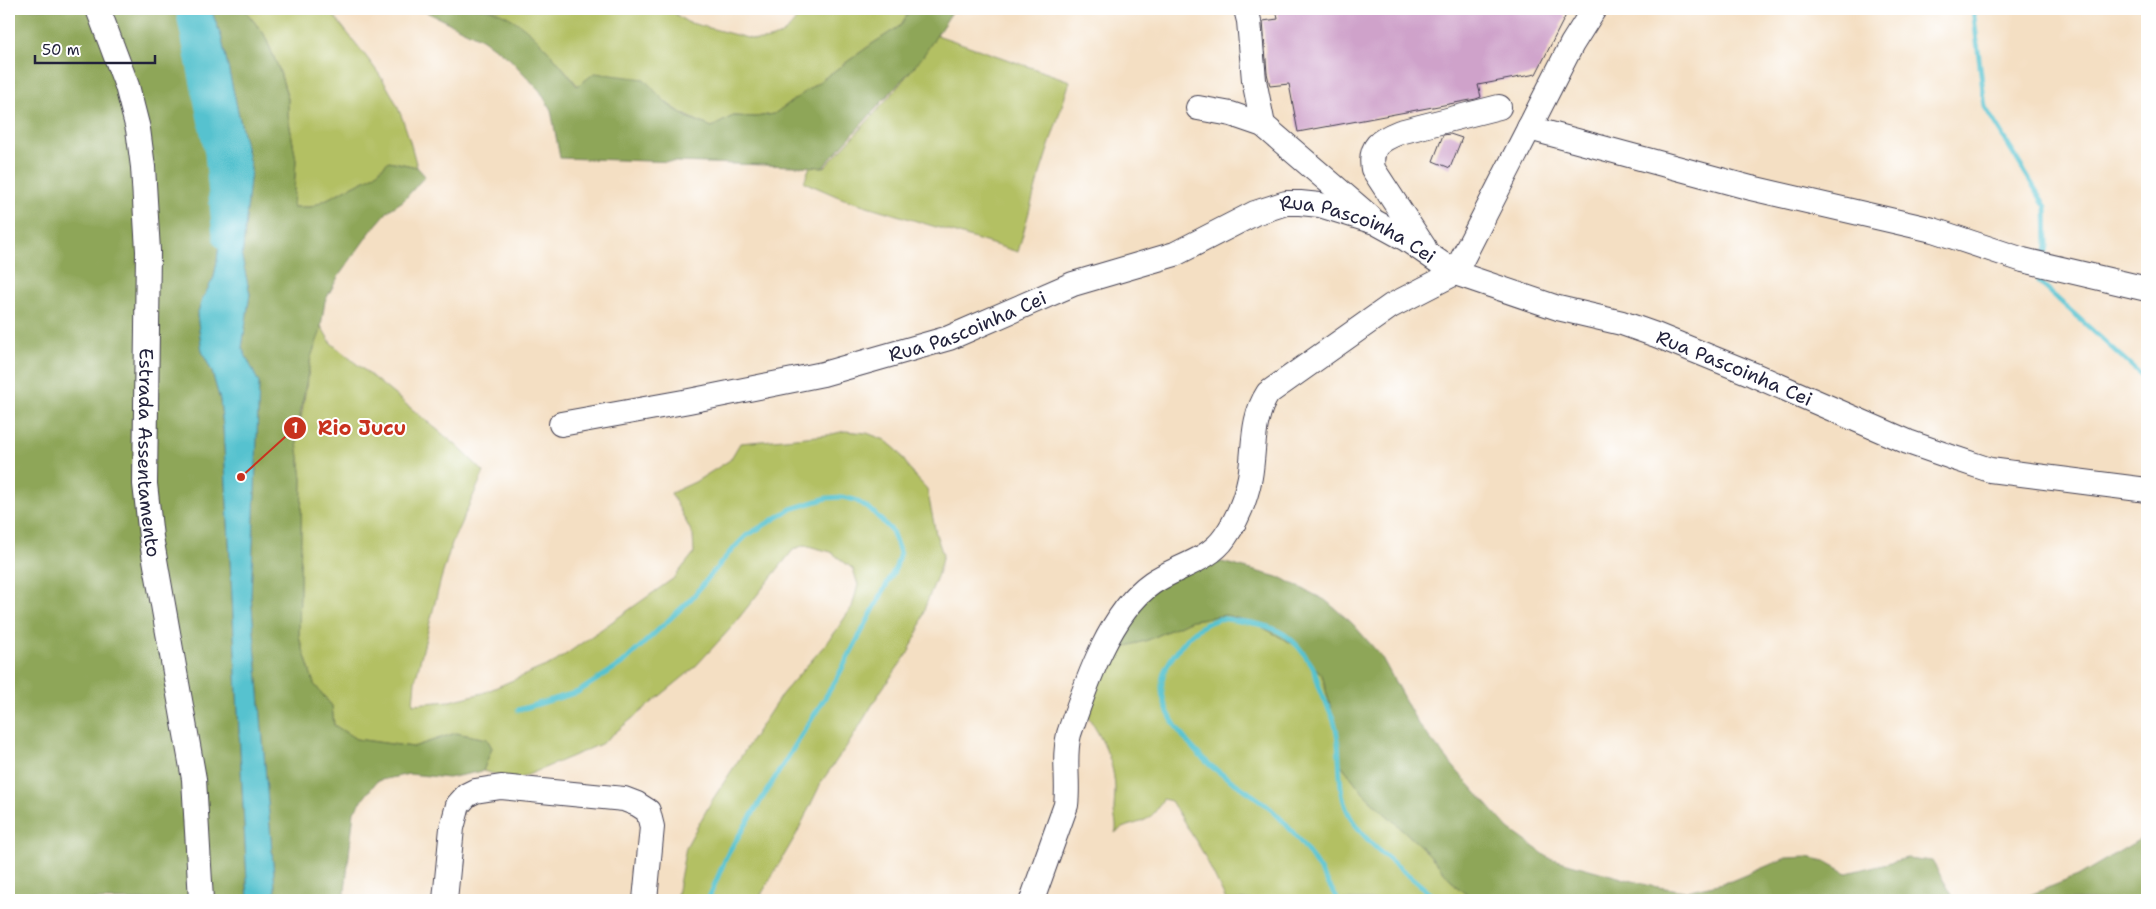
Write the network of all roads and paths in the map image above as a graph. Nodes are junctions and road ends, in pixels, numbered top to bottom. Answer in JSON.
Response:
{"nodes":[{"id":1,"x":98,"y":9,"type":"edge"},
{"id":2,"x":1246,"y":9,"type":"edge"},
{"id":3,"x":1594,"y":9,"type":"edge"},
{"id":4,"x":1198,"y":108,"type":"dead end"},
{"id":5,"x":1499,"y":108,"type":"dead end"},
{"id":6,"x":1263,"y":125,"type":"junction"},
{"id":7,"x":1529,"y":128,"type":"junction"},
{"id":8,"x":1375,"y":222,"type":"junction"},
{"id":9,"x":1429,"y":255,"type":"junction"},
{"id":10,"x":1455,"y":273,"type":"junction"},
{"id":11,"x":2147,"y":290,"type":"edge"},
{"id":12,"x":561,"y":424,"type":"dead end"},
{"id":13,"x":2147,"y":490,"type":"edge"},
{"id":14,"x":201,"y":900,"type":"edge"},
{"id":15,"x":445,"y":900,"type":"edge"},
{"id":16,"x":645,"y":900,"type":"edge"},
{"id":17,"x":1032,"y":900,"type":"edge"}],
"edges":[{"from":1,"to":14,"type":"street","name":"Estrada Assentamento"},
{"from":2,"to":6,"type":"street"},
{"from":3,"to":7,"type":"street"},
{"from":4,"to":6,"type":"street"},
{"from":5,"to":9,"type":"street"},
{"from":6,"to":8,"type":"street"},
{"from":7,"to":10,"type":"street"},
{"from":7,"to":11,"type":"street"},
{"from":8,"to":9,"type":"street","name":"Rua Pascoinha Cei"},
{"from":8,"to":12,"type":"street","name":"Rua Pascoinha Cei"},
{"from":9,"to":10,"type":"street","name":"Rua Pascoinha Cei"},
{"from":10,"to":13,"type":"street","name":"Rua Pascoinha Cei"},
{"from":10,"to":17,"type":"street"},
{"from":15,"to":16,"type":"street"}]}
